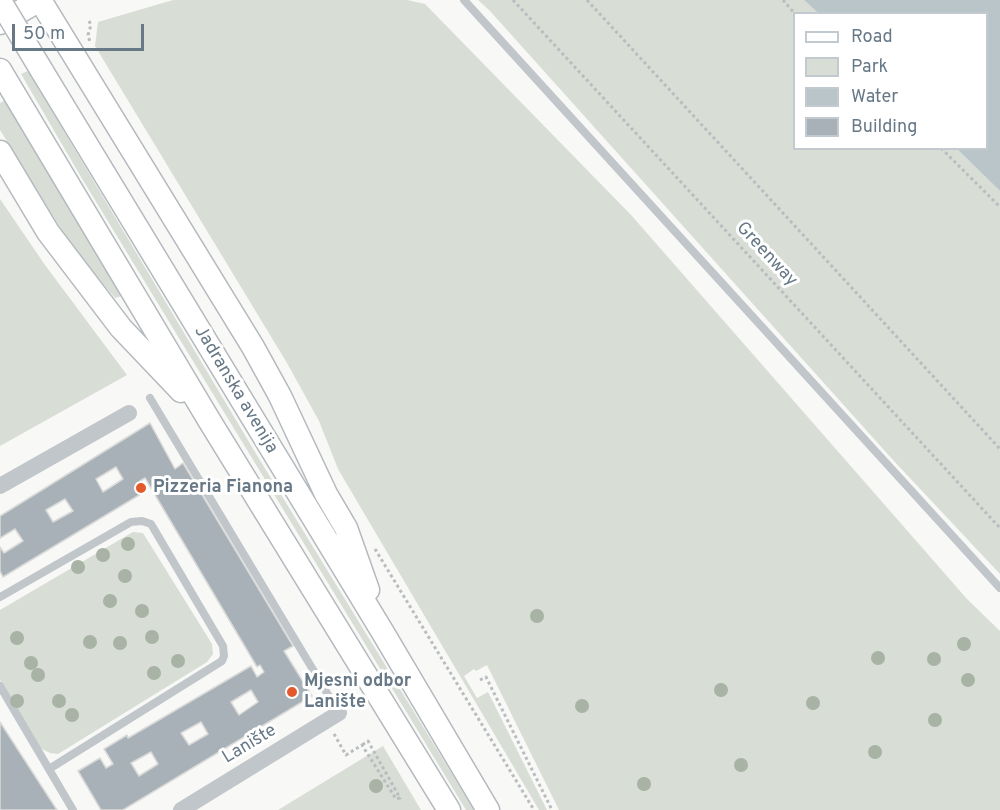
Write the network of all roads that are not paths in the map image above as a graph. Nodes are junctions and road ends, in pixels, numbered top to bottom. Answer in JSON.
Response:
{"nodes":[{"id":1,"x":40,"y":0,"type":"edge"},
{"id":2,"x":464,"y":0,"type":"edge"},
{"id":3,"x":0,"y":1,"type":"edge"},
{"id":4,"x":0,"y":22,"type":"edge"},
{"id":5,"x":6,"y":79,"type":"edge"},
{"id":6,"x":0,"y":152,"type":"edge"},
{"id":7,"x":150,"y":398,"type":"dead end"},
{"id":8,"x":129,"y":413,"type":"dead end"},
{"id":9,"x":209,"y":420,"type":"junction"},
{"id":10,"x":0,"y":486,"type":"edge"},
{"id":11,"x":1000,"y":588,"type":"edge"},
{"id":12,"x":0,"y":597,"type":"edge"},
{"id":13,"x":382,"y":631,"type":"junction"},
{"id":14,"x":0,"y":686,"type":"edge"},
{"id":15,"x":332,"y":717,"type":"joint"},
{"id":16,"x":49,"y":769,"type":"junction"},
{"id":17,"x":73,"y":810,"type":"edge"},
{"id":18,"x":181,"y":810,"type":"edge"},
{"id":19,"x":449,"y":810,"type":"edge"},
{"id":20,"x":488,"y":810,"type":"edge"}],
"edges":[{"from":1,"to":4,"type":"main road"},
{"from":1,"to":13,"type":"main road"},
{"from":2,"to":11,"type":"lane"},
{"from":3,"to":13,"type":"main road","name":"Jadranska avenija","bridge":true},
{"from":5,"to":9,"type":"main road","name":"Jadranska avenija"},
{"from":6,"to":9,"type":"main road"},
{"from":7,"to":15,"type":"lane"},
{"from":8,"to":10,"type":"street"},
{"from":9,"to":19,"type":"main road","name":"Jadranska avenija"},
{"from":12,"to":16,"type":"lane"},
{"from":13,"to":20,"type":"main road","name":"Jadranska avenija"},
{"from":14,"to":16,"type":"lane"},
{"from":15,"to":18,"type":"street","name":"Lanište"},
{"from":16,"to":17,"type":"lane"}]}
